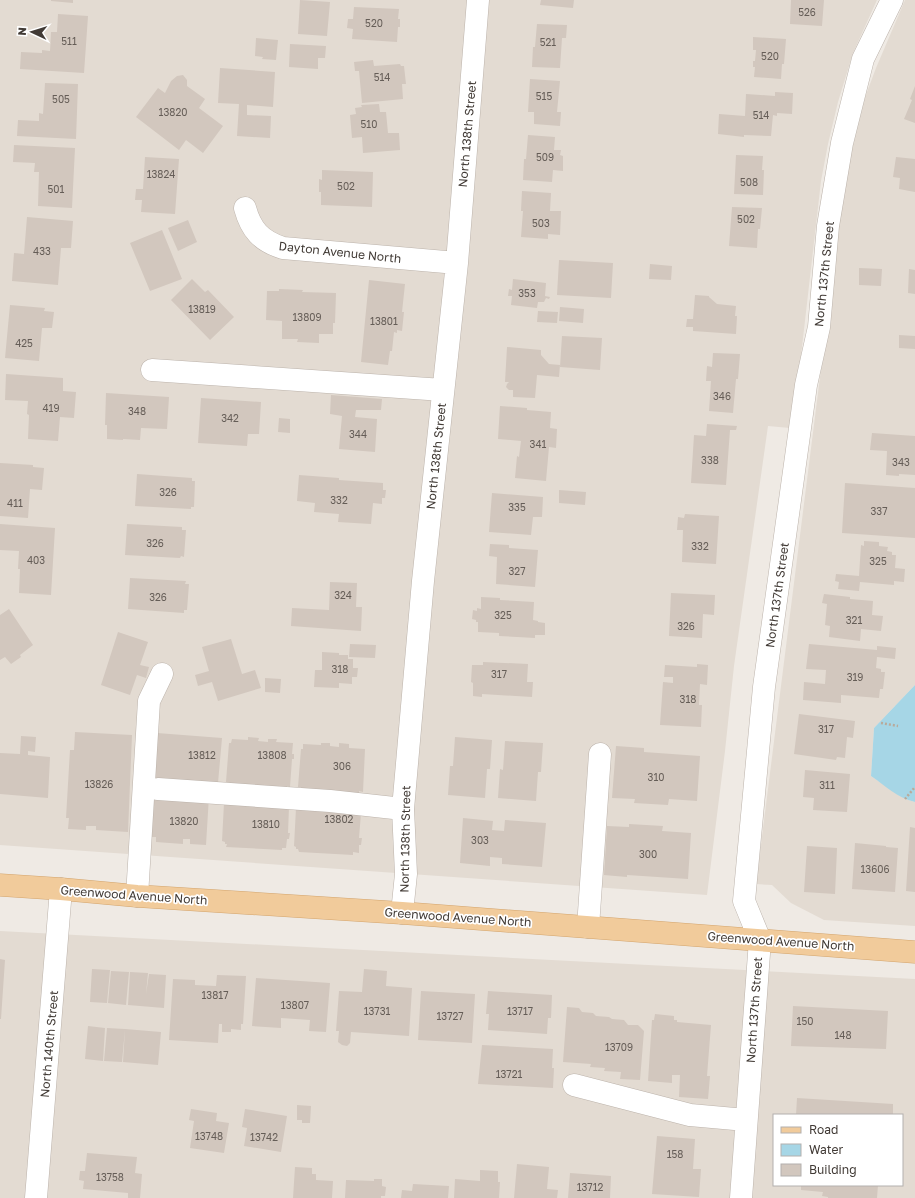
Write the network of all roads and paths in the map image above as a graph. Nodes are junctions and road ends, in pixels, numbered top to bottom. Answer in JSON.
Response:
{"nodes":[{"id":1,"x":478,"y":0,"type":"edge"},
{"id":2,"x":892,"y":0,"type":"edge"},
{"id":3,"x":244,"y":208,"type":"dead end"},
{"id":4,"x":456,"y":263,"type":"junction"},
{"id":5,"x":152,"y":370,"type":"dead end"},
{"id":6,"x":443,"y":390,"type":"junction"},
{"id":7,"x":162,"y":674,"type":"dead end"},
{"id":8,"x":881,"y":723,"type":"dead end"},
{"id":9,"x":898,"y":726,"type":"dead end"},
{"id":10,"x":600,"y":754,"type":"dead end"},
{"id":11,"x":915,"y":787,"type":"edge"},
{"id":12,"x":158,"y":789,"type":"dead end"},
{"id":13,"x":905,"y":799,"type":"dead end"},
{"id":14,"x":403,"y":809,"type":"junction"},
{"id":15,"x":0,"y":885,"type":"edge"},
{"id":16,"x":61,"y":889,"type":"junction"},
{"id":17,"x":137,"y":896,"type":"junction"},
{"id":18,"x":402,"y":913,"type":"junction"},
{"id":19,"x":588,"y":927,"type":"junction"},
{"id":20,"x":760,"y":940,"type":"junction"},
{"id":21,"x":915,"y":952,"type":"edge"},
{"id":22,"x":574,"y":1085,"type":"dead end"},
{"id":23,"x":746,"y":1120,"type":"junction"},
{"id":24,"x":36,"y":1198,"type":"edge"},
{"id":25,"x":741,"y":1198,"type":"edge"}],
"edges":[{"from":1,"to":4,"type":"street","name":"North 138th Street"},
{"from":2,"to":20,"type":"street","name":"North 137th Street"},
{"from":3,"to":4,"type":"street","name":"Dayton Avenue North"},
{"from":4,"to":6,"type":"street","name":"North 138th Street"},
{"from":5,"to":6,"type":"street"},
{"from":6,"to":14,"type":"street","name":"North 138th Street"},
{"from":7,"to":17,"type":"street"},
{"from":8,"to":9,"type":"path"},
{"from":10,"to":19,"type":"street"},
{"from":11,"to":13,"type":"path"},
{"from":12,"to":14,"type":"street"},
{"from":14,"to":18,"type":"street","name":"North 138th Street"},
{"from":15,"to":16,"type":"main road","name":"Greenwood Avenue North"},
{"from":16,"to":17,"type":"main road","name":"Greenwood Avenue North"},
{"from":16,"to":24,"type":"street","name":"North 140th Street"},
{"from":17,"to":18,"type":"main road","name":"Greenwood Avenue North"},
{"from":18,"to":19,"type":"main road","name":"Greenwood Avenue North"},
{"from":19,"to":20,"type":"main road","name":"Greenwood Avenue North"},
{"from":20,"to":21,"type":"main road","name":"Greenwood Avenue North"},
{"from":20,"to":23,"type":"street","name":"North 137th Street"},
{"from":22,"to":23,"type":"street"},
{"from":23,"to":25,"type":"street","name":"North 137th Street"}]}
